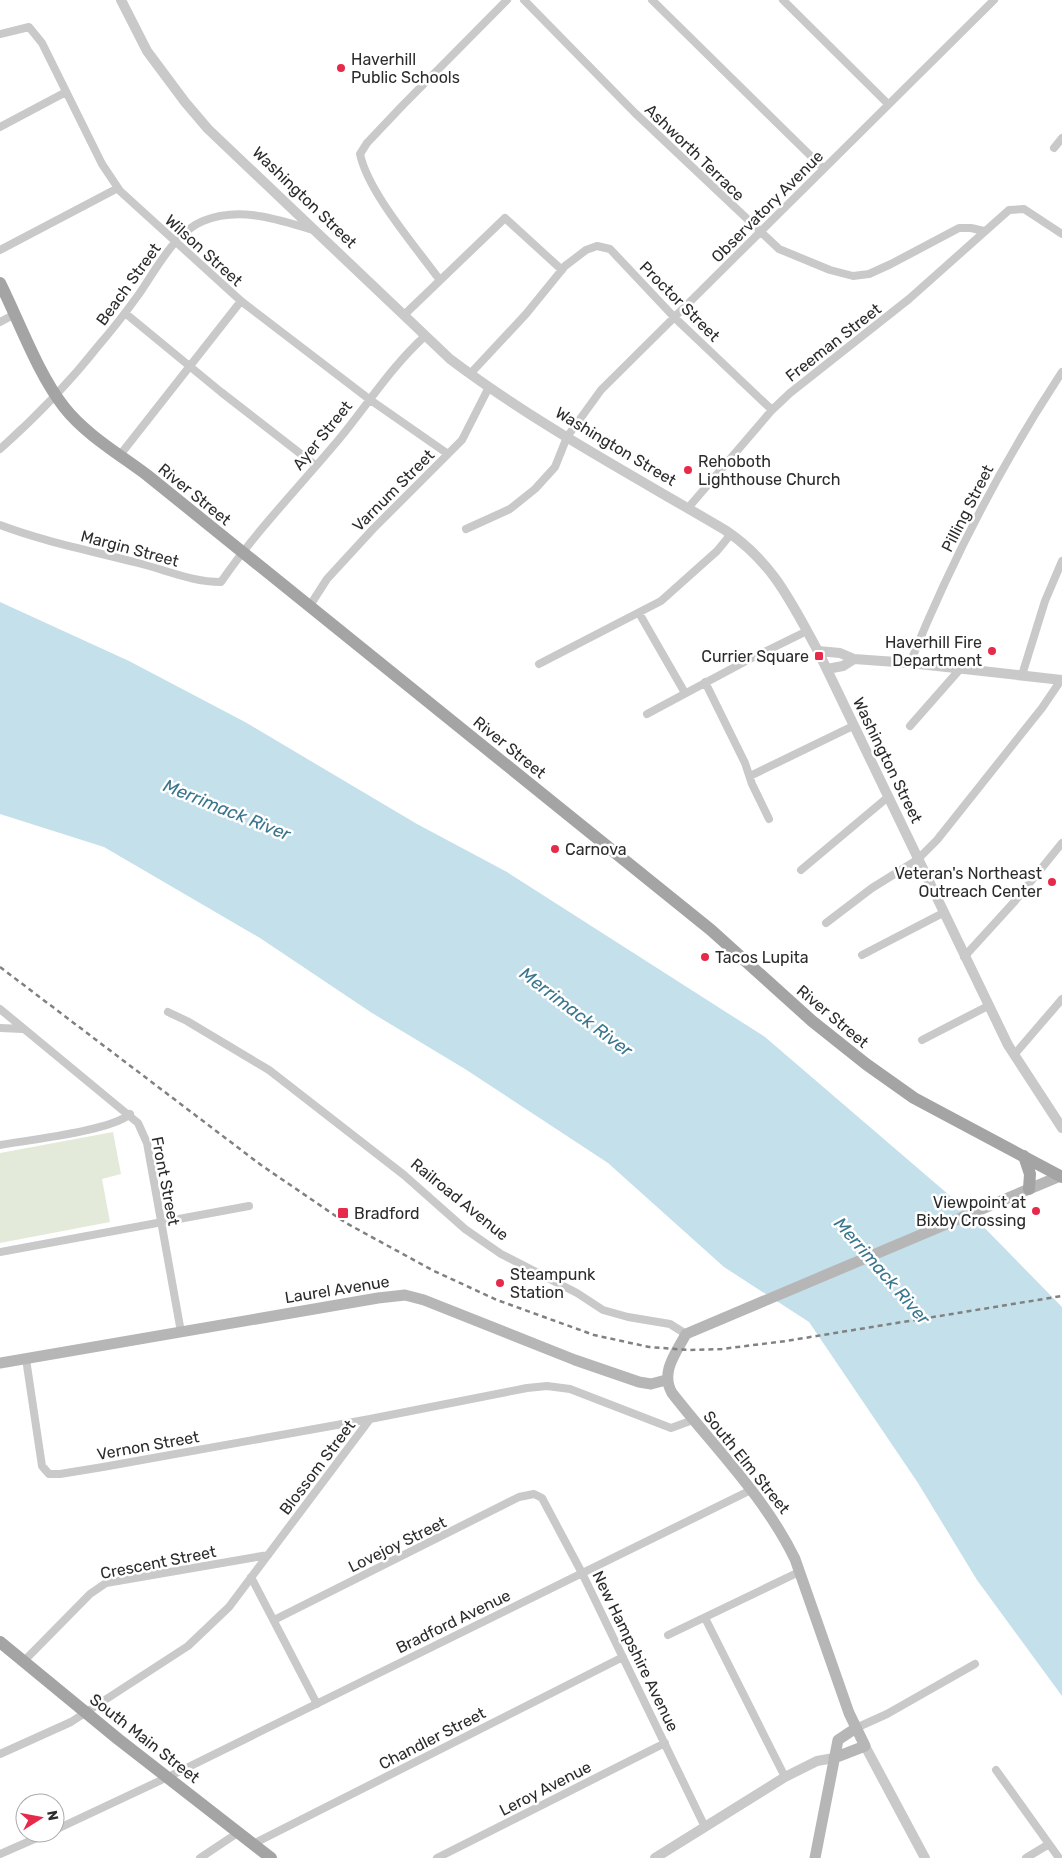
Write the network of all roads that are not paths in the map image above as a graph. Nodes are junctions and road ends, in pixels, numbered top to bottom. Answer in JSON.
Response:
{"nodes":[{"id":1,"x":121,"y":0,"type":"edge"},
{"id":2,"x":507,"y":0,"type":"edge"},
{"id":3,"x":524,"y":0,"type":"edge"},
{"id":4,"x":652,"y":0,"type":"edge"},
{"id":5,"x":783,"y":0,"type":"edge"},
{"id":6,"x":994,"y":0,"type":"edge"},
{"id":7,"x":0,"y":34,"type":"edge"},
{"id":8,"x":66,"y":92,"type":"junction"},
{"id":9,"x":887,"y":103,"type":"junction"},
{"id":10,"x":0,"y":127,"type":"edge"},
{"id":11,"x":1062,"y":138,"type":"edge"},
{"id":12,"x":1054,"y":148,"type":"dead end"},
{"id":13,"x":823,"y":168,"type":"junction"},
{"id":14,"x":118,"y":188,"type":"junction"},
{"id":15,"x":313,"y":230,"type":"junction"},
{"id":16,"x":759,"y":231,"type":"junction"},
{"id":17,"x":984,"y":231,"type":"junction"},
{"id":18,"x":1062,"y":234,"type":"edge"},
{"id":19,"x":175,"y":242,"type":"junction"},
{"id":20,"x":0,"y":250,"type":"edge"},
{"id":21,"x":562,"y":270,"type":"junction"},
{"id":22,"x":439,"y":279,"type":"junction"},
{"id":23,"x":0,"y":283,"type":"edge"},
{"id":24,"x":241,"y":301,"type":"junction"},
{"id":25,"x":125,"y":313,"type":"junction"},
{"id":26,"x":15,"y":314,"type":"junction"},
{"id":27,"x":404,"y":314,"type":"junction"},
{"id":28,"x":675,"y":318,"type":"junction"},
{"id":29,"x":0,"y":322,"type":"edge"},
{"id":30,"x":425,"y":336,"type":"junction"},
{"id":31,"x":192,"y":366,"type":"junction"},
{"id":32,"x":1062,"y":372,"type":"edge"},
{"id":33,"x":470,"y":374,"type":"junction"},
{"id":34,"x":489,"y":387,"type":"junction"},
{"id":35,"x":56,"y":394,"type":"junction"},
{"id":36,"x":369,"y":399,"type":"junction"},
{"id":37,"x":772,"y":410,"type":"junction"},
{"id":38,"x":567,"y":437,"type":"junction"},
{"id":39,"x":0,"y":449,"type":"edge"},
{"id":40,"x":448,"y":454,"type":"junction"},
{"id":41,"x":120,"y":455,"type":"junction"},
{"id":42,"x":315,"y":465,"type":"junction"},
{"id":43,"x":688,"y":508,"type":"junction"},
{"id":44,"x":0,"y":525,"type":"edge"},
{"id":45,"x":466,"y":529,"type":"dead end"},
{"id":46,"x":732,"y":534,"type":"junction"},
{"id":47,"x":241,"y":552,"type":"junction"},
{"id":48,"x":1062,"y":561,"type":"edge"},
{"id":49,"x":309,"y":607,"type":"junction"},
{"id":50,"x":639,"y":613,"type":"junction"},
{"id":51,"x":807,"y":631,"type":"junction"},
{"id":52,"x":818,"y":651,"type":"junction"},
{"id":53,"x":854,"y":659,"type":"junction"},
{"id":54,"x":910,"y":663,"type":"junction"},
{"id":55,"x":539,"y":664,"type":"dead end"},
{"id":56,"x":961,"y":668,"type":"junction"},
{"id":57,"x":827,"y":669,"type":"junction"},
{"id":58,"x":1022,"y":675,"type":"junction"},
{"id":59,"x":1062,"y":680,"type":"edge"},
{"id":60,"x":705,"y":682,"type":"junction"},
{"id":61,"x":685,"y":693,"type":"junction"},
{"id":62,"x":647,"y":714,"type":"dead end"},
{"id":63,"x":853,"y":726,"type":"junction"},
{"id":64,"x":910,"y":726,"type":"dead end"},
{"id":65,"x":750,"y":776,"type":"junction"},
{"id":66,"x":888,"y":797,"type":"junction"},
{"id":67,"x":769,"y":819,"type":"dead end"},
{"id":68,"x":1062,"y":844,"type":"edge"},
{"id":69,"x":918,"y":860,"type":"junction"},
{"id":70,"x":801,"y":870,"type":"dead end"},
{"id":71,"x":944,"y":913,"type":"junction"},
{"id":72,"x":826,"y":923,"type":"dead end"},
{"id":73,"x":862,"y":955,"type":"dead end"},
{"id":74,"x":964,"y":957,"type":"junction"},
{"id":75,"x":1062,"y":999,"type":"edge"},
{"id":76,"x":988,"y":1006,"type":"junction"},
{"id":77,"x":0,"y":1009,"type":"edge"},
{"id":78,"x":168,"y":1012,"type":"dead end"},
{"id":79,"x":0,"y":1028,"type":"edge"},
{"id":80,"x":24,"y":1029,"type":"junction"},
{"id":81,"x":922,"y":1040,"type":"dead end"},
{"id":82,"x":1014,"y":1055,"type":"junction"},
{"id":83,"x":130,"y":1114,"type":"junction"},
{"id":84,"x":1062,"y":1128,"type":"edge"},
{"id":85,"x":0,"y":1146,"type":"edge"},
{"id":86,"x":1024,"y":1156,"type":"junction"},
{"id":87,"x":1061,"y":1176,"type":"edge"},
{"id":88,"x":1029,"y":1189,"type":"junction"},
{"id":89,"x":249,"y":1206,"type":"dead end"},
{"id":90,"x":160,"y":1221,"type":"junction"},
{"id":91,"x":0,"y":1252,"type":"edge"},
{"id":92,"x":181,"y":1332,"type":"junction"},
{"id":93,"x":691,"y":1332,"type":"junction"},
{"id":94,"x":26,"y":1358,"type":"junction"},
{"id":95,"x":0,"y":1363,"type":"edge"},
{"id":96,"x":666,"y":1380,"type":"junction"},
{"id":97,"x":370,"y":1419,"type":"junction"},
{"id":98,"x":693,"y":1420,"type":"junction"},
{"id":99,"x":750,"y":1490,"type":"junction"},
{"id":100,"x":534,"y":1494,"type":"joint"},
{"id":101,"x":268,"y":1555,"type":"junction"},
{"id":102,"x":799,"y":1572,"type":"junction"},
{"id":103,"x":582,"y":1573,"type":"junction"},
{"id":104,"x":252,"y":1577,"type":"junction"},
{"id":105,"x":704,"y":1618,"type":"junction"},
{"id":106,"x":274,"y":1620,"type":"junction"},
{"id":107,"x":668,"y":1636,"type":"dead end"},
{"id":108,"x":0,"y":1642,"type":"edge"},
{"id":109,"x":623,"y":1657,"type":"junction"},
{"id":110,"x":23,"y":1662,"type":"junction"},
{"id":111,"x":975,"y":1664,"type":"dead end"},
{"id":112,"x":317,"y":1704,"type":"junction"},
{"id":113,"x":84,"y":1712,"type":"junction"},
{"id":114,"x":856,"y":1728,"type":"junction"},
{"id":115,"x":665,"y":1743,"type":"junction"},
{"id":116,"x":865,"y":1746,"type":"junction"},
{"id":117,"x":0,"y":1754,"type":"edge"},
{"id":118,"x":834,"y":1758,"type":"junction"},
{"id":119,"x":996,"y":1770,"type":"dead end"},
{"id":120,"x":168,"y":1777,"type":"junction"},
{"id":121,"x":785,"y":1777,"type":"junction"},
{"id":122,"x":65,"y":1825,"type":"edge"},
{"id":123,"x":705,"y":1827,"type":"junction"},
{"id":124,"x":238,"y":1832,"type":"junction"},
{"id":125,"x":25,"y":1843,"type":"edge"},
{"id":126,"x":253,"y":1844,"type":"junction"},
{"id":127,"x":1049,"y":1844,"type":"junction"},
{"id":128,"x":0,"y":1854,"type":"edge"},
{"id":129,"x":200,"y":1858,"type":"edge"},
{"id":130,"x":271,"y":1858,"type":"edge"},
{"id":131,"x":437,"y":1858,"type":"edge"},
{"id":132,"x":655,"y":1858,"type":"edge"},
{"id":133,"x":815,"y":1858,"type":"edge"},
{"id":134,"x":925,"y":1858,"type":"edge"},
{"id":135,"x":1026,"y":1858,"type":"edge"},
{"id":136,"x":1059,"y":1858,"type":"edge"}],
"edges":[{"from":1,"to":15,"type":"street","name":"Washington Street"},
{"from":2,"to":22,"type":"street"},
{"from":3,"to":16,"type":"street","name":"Ashworth Terrace"},
{"from":4,"to":13,"type":"street"},
{"from":5,"to":9,"type":"street"},
{"from":6,"to":9,"type":"street","name":"Observatory Avenue"},
{"from":7,"to":8,"type":"street","name":"Wilson Street"},
{"from":8,"to":10,"type":"street"},
{"from":8,"to":14,"type":"street","name":"Wilson Street"},
{"from":9,"to":13,"type":"street","name":"Observatory Avenue"},
{"from":11,"to":12,"type":"street"},
{"from":13,"to":16,"type":"street","name":"Observatory Avenue"},
{"from":14,"to":19,"type":"street","name":"Wilson Street"},
{"from":14,"to":20,"type":"street"},
{"from":15,"to":19,"type":"street","name":"Beach Street"},
{"from":15,"to":27,"type":"street","name":"Washington Street"},
{"from":16,"to":17,"type":"street","name":"Ashworth Terrace"},
{"from":16,"to":28,"type":"street","name":"Observatory Avenue"},
{"from":17,"to":18,"type":"street","name":"Freeman Street"},
{"from":17,"to":37,"type":"street","name":"Freeman Street"},
{"from":19,"to":24,"type":"street","name":"Wilson Street"},
{"from":19,"to":25,"type":"street","name":"Beach Street"},
{"from":21,"to":22,"type":"street"},
{"from":21,"to":28,"type":"street","name":"Proctor Street"},
{"from":21,"to":33,"type":"street","name":"Proctor Street"},
{"from":22,"to":27,"type":"street"},
{"from":23,"to":26,"type":"main road","name":"River Street"},
{"from":24,"to":31,"type":"street"},
{"from":24,"to":36,"type":"street","name":"Wilson Street"},
{"from":25,"to":31,"type":"street"},
{"from":25,"to":35,"type":"street","name":"Beach Street"},
{"from":26,"to":29,"type":"street"},
{"from":26,"to":35,"type":"main road","name":"River Street"},
{"from":27,"to":30,"type":"street","name":"Washington Street"},
{"from":28,"to":37,"type":"street","name":"Proctor Street"},
{"from":28,"to":38,"type":"street","name":"Observatory Avenue"},
{"from":30,"to":33,"type":"street","name":"Washington Street"},
{"from":30,"to":36,"type":"street","name":"Ayer Street"},
{"from":31,"to":41,"type":"street"},
{"from":31,"to":42,"type":"street"},
{"from":32,"to":54,"type":"street","name":"Pilling Street"},
{"from":33,"to":34,"type":"street","name":"Washington Street"},
{"from":34,"to":38,"type":"street","name":"Washington Street"},
{"from":34,"to":40,"type":"street","name":"Varnum Street"},
{"from":35,"to":39,"type":"street","name":"Beach Street"},
{"from":35,"to":41,"type":"main road","name":"River Street"},
{"from":36,"to":40,"type":"street","name":"Wilson Street"},
{"from":36,"to":42,"type":"street","name":"Ayer Street"},
{"from":37,"to":43,"type":"street","name":"Freeman Street"},
{"from":38,"to":43,"type":"street","name":"Washington Street"},
{"from":38,"to":45,"type":"street","name":"Observatory Avenue"},
{"from":40,"to":49,"type":"street","name":"Varnum Street"},
{"from":41,"to":47,"type":"main road","name":"River Street"},
{"from":42,"to":47,"type":"street","name":"Ayer Street"},
{"from":43,"to":46,"type":"street","name":"Washington Street"},
{"from":44,"to":47,"type":"street","name":"Margin Street"},
{"from":46,"to":50,"type":"street"},
{"from":46,"to":51,"type":"street","name":"Washington Street"},
{"from":47,"to":49,"type":"main road","name":"River Street"},
{"from":48,"to":58,"type":"street"},
{"from":49,"to":86,"type":"main road","name":"River Street"},
{"from":50,"to":55,"type":"street"},
{"from":50,"to":61,"type":"street"},
{"from":51,"to":52,"type":"street","name":"Washington Street"},
{"from":51,"to":60,"type":"street"},
{"from":52,"to":53,"type":"street"},
{"from":52,"to":57,"type":"street","name":"Washington Street"},
{"from":53,"to":54,"type":"street"},
{"from":53,"to":57,"type":"street"},
{"from":54,"to":56,"type":"street"},
{"from":56,"to":58,"type":"street"},
{"from":56,"to":64,"type":"street"},
{"from":57,"to":63,"type":"street","name":"Washington Street"},
{"from":58,"to":59,"type":"street"},
{"from":59,"to":69,"type":"street"},
{"from":60,"to":61,"type":"street"},
{"from":60,"to":65,"type":"street"},
{"from":61,"to":62,"type":"street"},
{"from":63,"to":65,"type":"street"},
{"from":63,"to":66,"type":"street","name":"Washington Street"},
{"from":65,"to":67,"type":"street"},
{"from":66,"to":69,"type":"street","name":"Washington Street"},
{"from":66,"to":70,"type":"street"},
{"from":68,"to":74,"type":"street"},
{"from":69,"to":71,"type":"street","name":"Washington Street"},
{"from":69,"to":72,"type":"street"},
{"from":71,"to":73,"type":"street"},
{"from":71,"to":74,"type":"street","name":"Washington Street"},
{"from":74,"to":76,"type":"street","name":"Washington Street"},
{"from":75,"to":82,"type":"street"},
{"from":76,"to":81,"type":"street"},
{"from":76,"to":82,"type":"street","name":"Washington Street"},
{"from":77,"to":80,"type":"street","name":"Front Street"},
{"from":78,"to":93,"type":"street","name":"Railroad Avenue"},
{"from":79,"to":80,"type":"street"},
{"from":80,"to":83,"type":"street","name":"Front Street"},
{"from":82,"to":84,"type":"street","name":"Washington Street"},
{"from":83,"to":85,"type":"street"},
{"from":83,"to":90,"type":"street","name":"Front Street"},
{"from":86,"to":87,"type":"main road","name":"River Street"},
{"from":86,"to":88,"type":"main road"},
{"from":87,"to":88,"type":"main road"},
{"from":88,"to":93,"type":"main road"},
{"from":89,"to":90,"type":"street"},
{"from":90,"to":91,"type":"street"},
{"from":90,"to":92,"type":"street","name":"Front Street"},
{"from":92,"to":94,"type":"main road","name":"Laurel Avenue"},
{"from":92,"to":96,"type":"main road","name":"Laurel Avenue"},
{"from":93,"to":96,"type":"main road"},
{"from":94,"to":95,"type":"main road","name":"Laurel Avenue"},
{"from":94,"to":97,"type":"street","name":"Vernon Street"},
{"from":96,"to":98,"type":"main road","name":"South Elm Street"},
{"from":97,"to":98,"type":"street","name":"Blossom Street"},
{"from":97,"to":101,"type":"street","name":"Blossom Street"},
{"from":98,"to":99,"type":"main road","name":"South Elm Street"},
{"from":99,"to":102,"type":"main road","name":"South Elm Street"},
{"from":99,"to":103,"type":"street","name":"Bradford Avenue"},
{"from":100,"to":103,"type":"street","name":"New Hampshire Avenue"},
{"from":100,"to":106,"type":"street","name":"Lovejoy Street"},
{"from":101,"to":104,"type":"street","name":"Blossom Street"},
{"from":101,"to":110,"type":"street","name":"Crescent Street"},
{"from":102,"to":105,"type":"street"},
{"from":102,"to":114,"type":"main road","name":"South Elm Street"},
{"from":103,"to":109,"type":"street","name":"New Hampshire Avenue"},
{"from":103,"to":112,"type":"street","name":"Bradford Avenue"},
{"from":104,"to":106,"type":"street"},
{"from":104,"to":113,"type":"street","name":"Blossom Street"},
{"from":105,"to":107,"type":"street"},
{"from":105,"to":121,"type":"street"},
{"from":106,"to":112,"type":"street"},
{"from":108,"to":110,"type":"main road","name":"South Main Street"},
{"from":109,"to":115,"type":"street","name":"New Hampshire Avenue"},
{"from":109,"to":126,"type":"street","name":"Chandler Street"},
{"from":110,"to":113,"type":"main road","name":"South Main Street"},
{"from":111,"to":114,"type":"street"},
{"from":112,"to":120,"type":"street","name":"Bradford Avenue"},
{"from":113,"to":117,"type":"street","name":"Blossom Street"},
{"from":113,"to":120,"type":"main road","name":"South Main Street"},
{"from":114,"to":116,"type":"main road","name":"South Elm Street"},
{"from":114,"to":118,"type":"main road"},
{"from":115,"to":123,"type":"street","name":"New Hampshire Avenue"},
{"from":115,"to":131,"type":"street","name":"Leroy Avenue"},
{"from":116,"to":118,"type":"main road"},
{"from":116,"to":134,"type":"street"},
{"from":118,"to":121,"type":"street"},
{"from":118,"to":133,"type":"main road"},
{"from":119,"to":127,"type":"street"},
{"from":120,"to":122,"type":"street","name":"Bradford Avenue"},
{"from":120,"to":124,"type":"main road","name":"South Main Street"},
{"from":121,"to":123,"type":"street"},
{"from":123,"to":132,"type":"street"},
{"from":124,"to":126,"type":"main road","name":"South Main Street"},
{"from":124,"to":129,"type":"street"},
{"from":125,"to":128,"type":"street"},
{"from":126,"to":130,"type":"main road","name":"South Main Street"},
{"from":127,"to":135,"type":"street"},
{"from":127,"to":136,"type":"street"}]}
